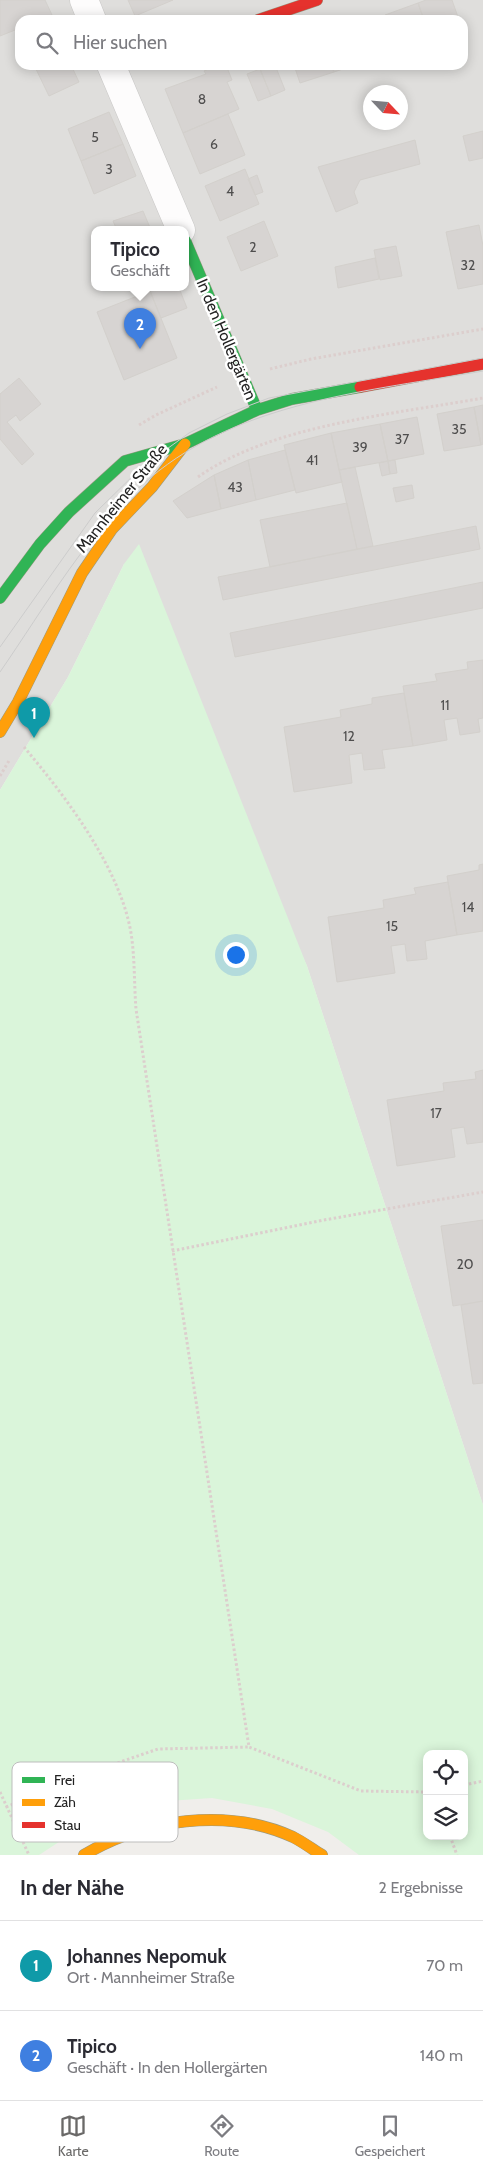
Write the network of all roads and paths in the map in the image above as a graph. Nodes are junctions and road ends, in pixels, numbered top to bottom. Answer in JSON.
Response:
{"nodes":[{"id":1,"x":84,"y":0,"type":"edge"},
{"id":2,"x":317,"y":0,"type":"edge"},
{"id":3,"x":90,"y":15,"type":"edge"},
{"id":4,"x":273,"y":15,"type":"edge"},
{"id":5,"x":119,"y":70,"type":"edge"},
{"id":6,"x":179,"y":226,"type":"edge"},
{"id":7,"x":189,"y":250,"type":"edge"},
{"id":8,"x":483,"y":329,"type":"edge"},
{"id":9,"x":483,"y":364,"type":"edge"},
{"id":10,"x":242,"y":376,"type":"junction"},
{"id":11,"x":483,"y":398,"type":"edge"},
{"id":12,"x":256,"y":410,"type":"junction"},
{"id":13,"x":185,"y":444,"type":"junction"},
{"id":14,"x":196,"y":478,"type":"dead end"},
{"id":15,"x":0,"y":598,"type":"edge"},
{"id":16,"x":0,"y":732,"type":"edge"},
{"id":17,"x":20,"y":743,"type":"dead end"},
{"id":18,"x":15,"y":751,"type":"dead end"},
{"id":19,"x":0,"y":776,"type":"edge"},
{"id":20,"x":483,"y":1192,"type":"edge"},
{"id":21,"x":172,"y":1251,"type":"junction"},
{"id":22,"x":249,"y":1747,"type":"junction"},
{"id":23,"x":120,"y":1762,"type":"edge"},
{"id":24,"x":483,"y":1780,"type":"edge"},
{"id":25,"x":468,"y":1784,"type":"edge"},
{"id":26,"x":0,"y":1792,"type":"edge"},
{"id":27,"x":423,"y":1792,"type":"edge"},
{"id":28,"x":12,"y":1805,"type":"edge"},
{"id":29,"x":6,"y":1807,"type":"junction"},
{"id":30,"x":12,"y":1820,"type":"edge"},
{"id":31,"x":178,"y":1821,"type":"edge"},
{"id":32,"x":451,"y":1840,"type":"edge"},
{"id":33,"x":23,"y":1842,"type":"edge"},
{"id":34,"x":110,"y":1842,"type":"edge"},
{"id":35,"x":29,"y":1855,"type":"edge"},
{"id":36,"x":84,"y":1855,"type":"edge"},
{"id":37,"x":322,"y":1855,"type":"edge"},
{"id":38,"x":457,"y":1855,"type":"edge"}],
"edges":[{"from":1,"to":3,"type":"street"},
{"from":2,"to":4,"type":"street"},
{"from":5,"to":6,"type":"street"},
{"from":7,"to":10,"type":"street","name":"In den Hollergärten"},
{"from":8,"to":10,"type":"path"},
{"from":9,"to":12,"type":"street","name":"Mannheimer Straße"},
{"from":10,"to":12,"type":"street","name":"In den Hollergärten"},
{"from":11,"to":14,"type":"path"},
{"from":12,"to":13,"type":"street","name":"Mannheimer Straße"},
{"from":13,"to":15,"type":"street","name":"Mannheimer Straße"},
{"from":13,"to":16,"type":"street","name":"Mannheimer Straße"},
{"from":17,"to":21,"type":"path"},
{"from":18,"to":19,"type":"path"},
{"from":20,"to":21,"type":"path"},
{"from":21,"to":22,"type":"path"},
{"from":22,"to":23,"type":"path"},
{"from":22,"to":27,"type":"path"},
{"from":24,"to":25,"type":"path"},
{"from":26,"to":29,"type":"path"},
{"from":28,"to":29,"type":"path"},
{"from":29,"to":30,"type":"path"},
{"from":31,"to":37,"type":"street"},
{"from":32,"to":38,"type":"path"},
{"from":33,"to":35,"type":"path"},
{"from":34,"to":36,"type":"street"}]}
